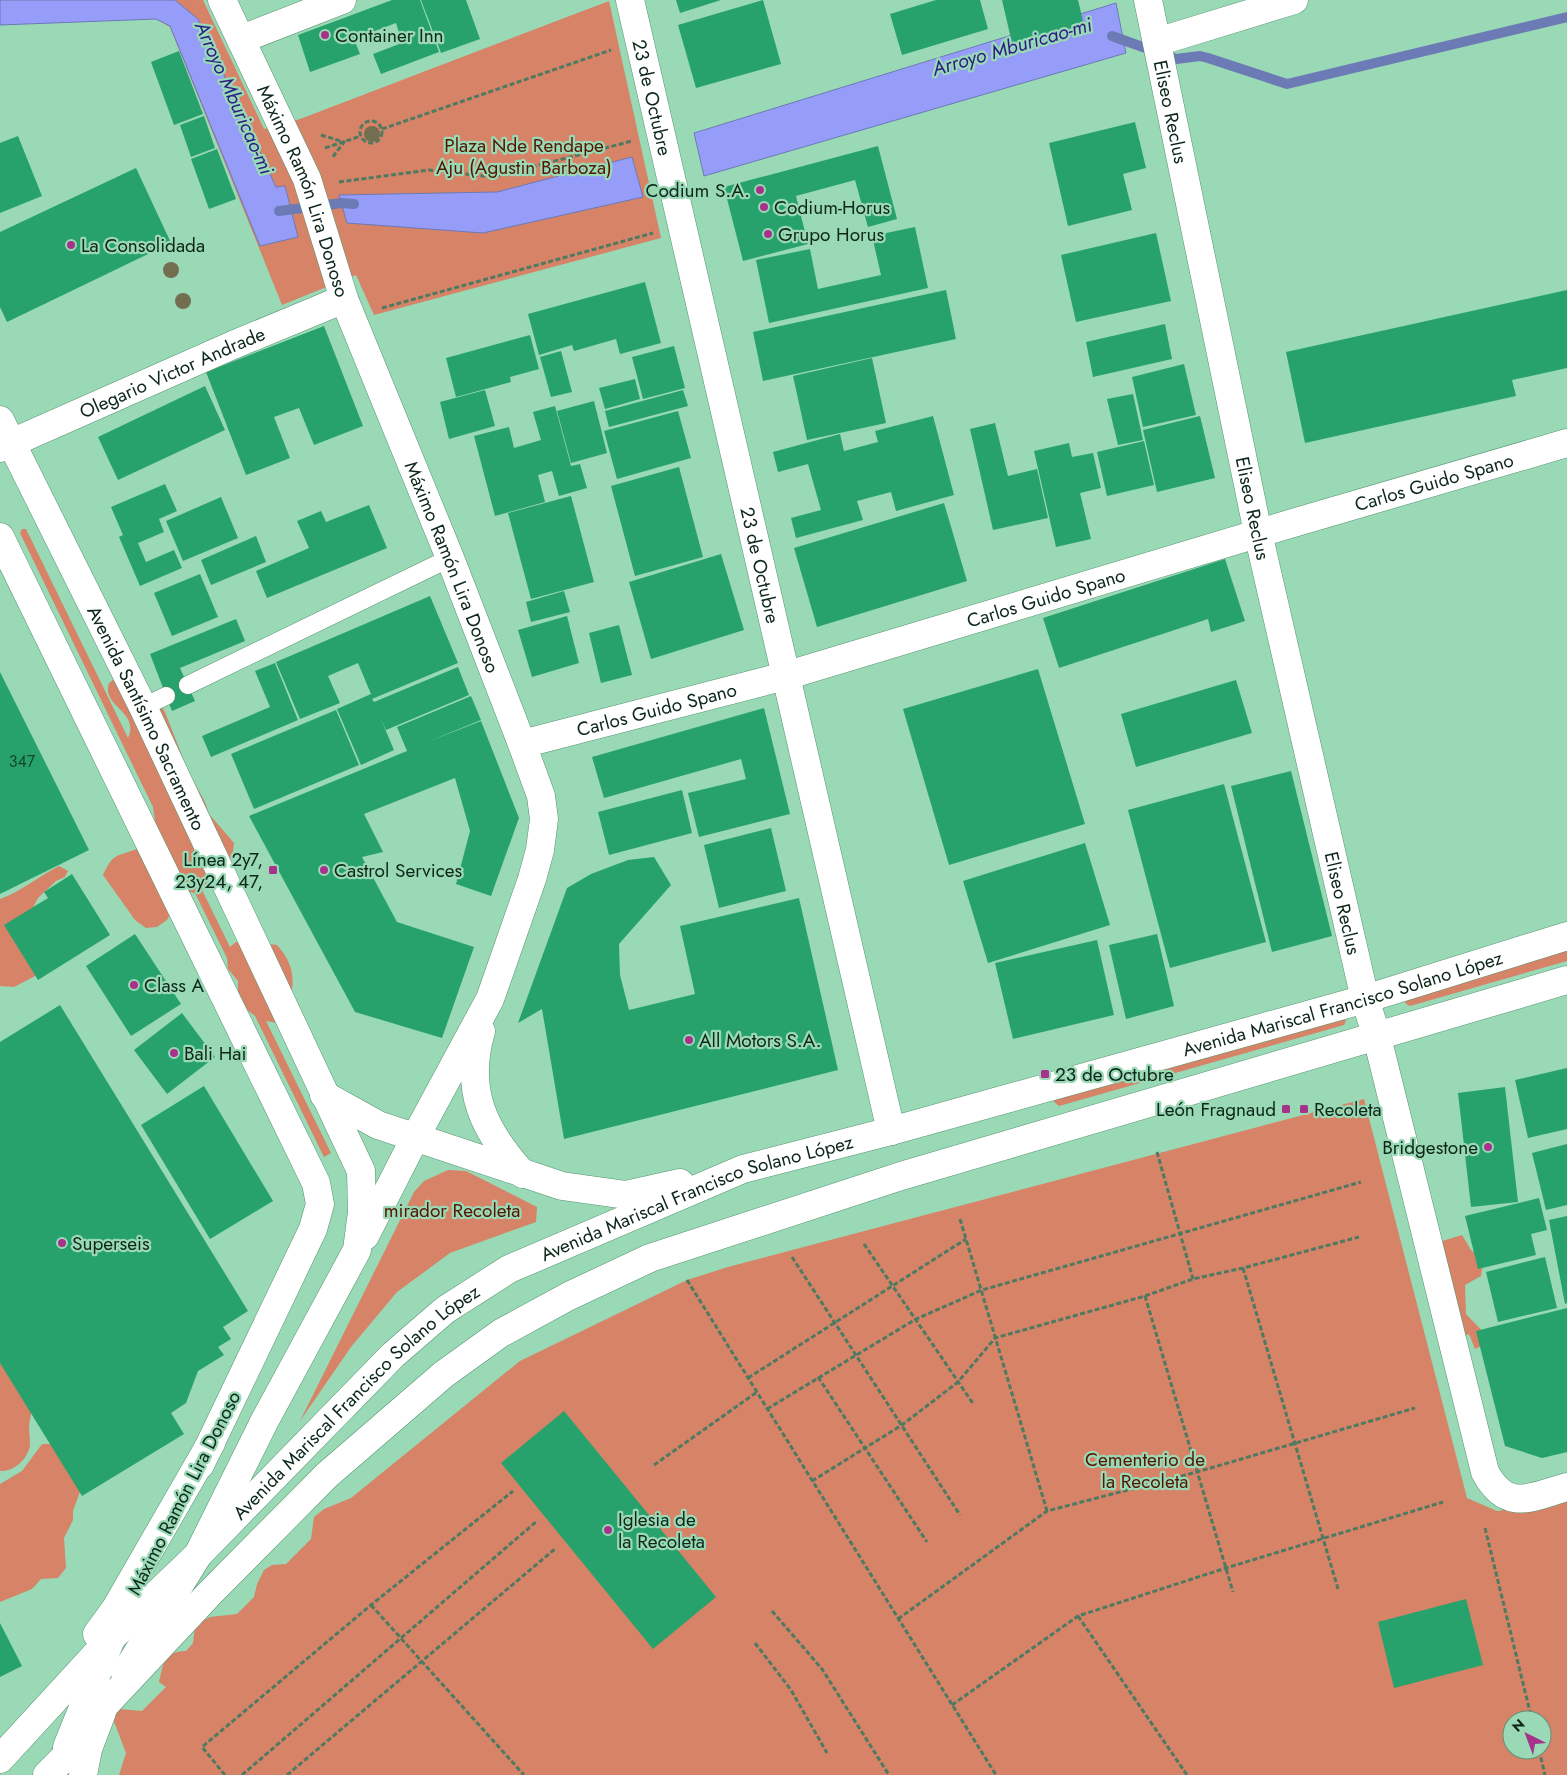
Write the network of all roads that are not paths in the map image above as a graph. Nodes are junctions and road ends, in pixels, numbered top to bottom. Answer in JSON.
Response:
{"nodes":[{"id":1,"x":222,"y":0,"type":"edge"},
{"id":2,"x":342,"y":0,"type":"edge"},
{"id":3,"x":630,"y":0,"type":"edge"},
{"id":4,"x":1148,"y":0,"type":"edge"},
{"id":5,"x":1294,"y":0,"type":"edge"},
{"id":6,"x":242,"y":39,"type":"junction"},
{"id":7,"x":1158,"y":44,"type":"junction"},
{"id":8,"x":344,"y":299,"type":"junction"},
{"id":9,"x":4,"y":437,"type":"edge"},
{"id":10,"x":1567,"y":442,"type":"edge"},
{"id":11,"x":1258,"y":533,"type":"junction"},
{"id":12,"x":0,"y":537,"type":"edge"},
{"id":13,"x":450,"y":558,"type":"junction"},
{"id":14,"x":786,"y":676,"type":"junction"},
{"id":15,"x":188,"y":685,"type":"dead end"},
{"id":16,"x":522,"y":744,"type":"junction"},
{"id":17,"x":1567,"y":936,"type":"edge"},
{"id":18,"x":1567,"y":980,"type":"edge"},
{"id":19,"x":490,"y":998,"type":"junction"},
{"id":20,"x":1371,"y":1016,"type":"junction"},
{"id":21,"x":324,"y":1095,"type":"junction"},
{"id":22,"x":891,"y":1132,"type":"junction"},
{"id":23,"x":416,"y":1136,"type":"junction"},
{"id":24,"x":743,"y":1169,"type":"junction"},
{"id":25,"x":523,"y":1174,"type":"junction"},
{"id":26,"x":362,"y":1212,"type":"joint"},
{"id":27,"x":357,"y":1250,"type":"junction"},
{"id":28,"x":211,"y":1443,"type":"junction"},
{"id":29,"x":1567,"y":1487,"type":"edge"},
{"id":30,"x":198,"y":1555,"type":"junction"},
{"id":31,"x":112,"y":1637,"type":"junction"},
{"id":32,"x":104,"y":1706,"type":"junction"},
{"id":33,"x":25,"y":1732,"type":"junction"},
{"id":34,"x":0,"y":1759,"type":"edge"},
{"id":35,"x":62,"y":1771,"type":"edge"}],
"edges":[{"from":1,"to":6,"type":"main road","name":"Máximo Ramón Lira Donoso"},
{"from":2,"to":6,"type":"main road"},
{"from":3,"to":14,"type":"main road","name":"23 de Octubre"},
{"from":4,"to":7,"type":"main road","name":"Eliseo Reclus"},
{"from":5,"to":7,"type":"main road"},
{"from":6,"to":8,"type":"main road","name":"Máximo Ramón Lira Donoso"},
{"from":7,"to":11,"type":"main road","name":"Eliseo Reclus"},
{"from":8,"to":9,"type":"main road","name":"Olegario Victor Andrade"},
{"from":8,"to":13,"type":"main road","name":"Máximo Ramón Lira Donoso"},
{"from":9,"to":21,"type":"main road","name":"Avenida Santísimo Sacramento"},
{"from":10,"to":11,"type":"main road","name":"Carlos Guido Spano"},
{"from":11,"to":14,"type":"main road","name":"Carlos Guido Spano"},
{"from":11,"to":20,"type":"main road","name":"Eliseo Reclus"},
{"from":12,"to":28,"type":"main road","name":"Máximo Ramón Lira Donoso"},
{"from":13,"to":15,"type":"lane"},
{"from":13,"to":16,"type":"main road","name":"Máximo Ramón Lira Donoso"},
{"from":14,"to":16,"type":"main road","name":"Carlos Guido Spano"},
{"from":14,"to":22,"type":"main road","name":"23 de Octubre"},
{"from":16,"to":19,"type":"main road","name":"Máximo Ramón Lira Donoso"},
{"from":17,"to":20,"type":"main road","name":"Avenida Mariscal Francisco Solano López"},
{"from":18,"to":20,"type":"main road","name":"Avenida Mariscal Francisco Solano López"},
{"from":19,"to":23,"type":"main road","name":"Máximo Ramón Lira Donoso"},
{"from":19,"to":25,"type":"main road"},
{"from":20,"to":22,"type":"main road","name":"Avenida Mariscal Francisco Solano López"},
{"from":20,"to":29,"type":"main road"},
{"from":20,"to":32,"type":"main road","name":"Avenida Mariscal Francisco Solano López"},
{"from":21,"to":23,"type":"main road"},
{"from":21,"to":26,"type":"main road","name":"Avenida Santísimo Sacramento"},
{"from":22,"to":24,"type":"main road","name":"Avenida Mariscal Francisco Solano López"},
{"from":23,"to":25,"type":"main road"},
{"from":23,"to":27,"type":"main road","name":"Máximo Ramón Lira Donoso"},
{"from":24,"to":25,"type":"main road"},
{"from":24,"to":30,"type":"main road","name":"Avenida Mariscal Francisco Solano López"},
{"from":26,"to":27,"type":"main road","name":"Máximo Ramón Lira Donoso"},
{"from":27,"to":30,"type":"main road","name":"Máximo Ramón Lira Donoso"},
{"from":28,"to":31,"type":"main road","name":"Máximo Ramón Lira Donoso"},
{"from":28,"to":33,"type":"main road"},
{"from":30,"to":31,"type":"main road","name":"Avenida Mariscal Francisco Solano López"},
{"from":30,"to":32,"type":"main road","name":"Máximo Ramón Lira Donoso"},
{"from":31,"to":33,"type":"main road","name":"Avenida Mariscal Francisco Solano López"},
{"from":31,"to":35,"type":"main road","name":"Máximo Ramón Lira Donoso"},
{"from":32,"to":35,"type":"main road","name":"Avenida Mariscal Francisco Solano López"},
{"from":33,"to":34,"type":"main road","name":"Avenida Mariscal Francisco Solano López"}]}
